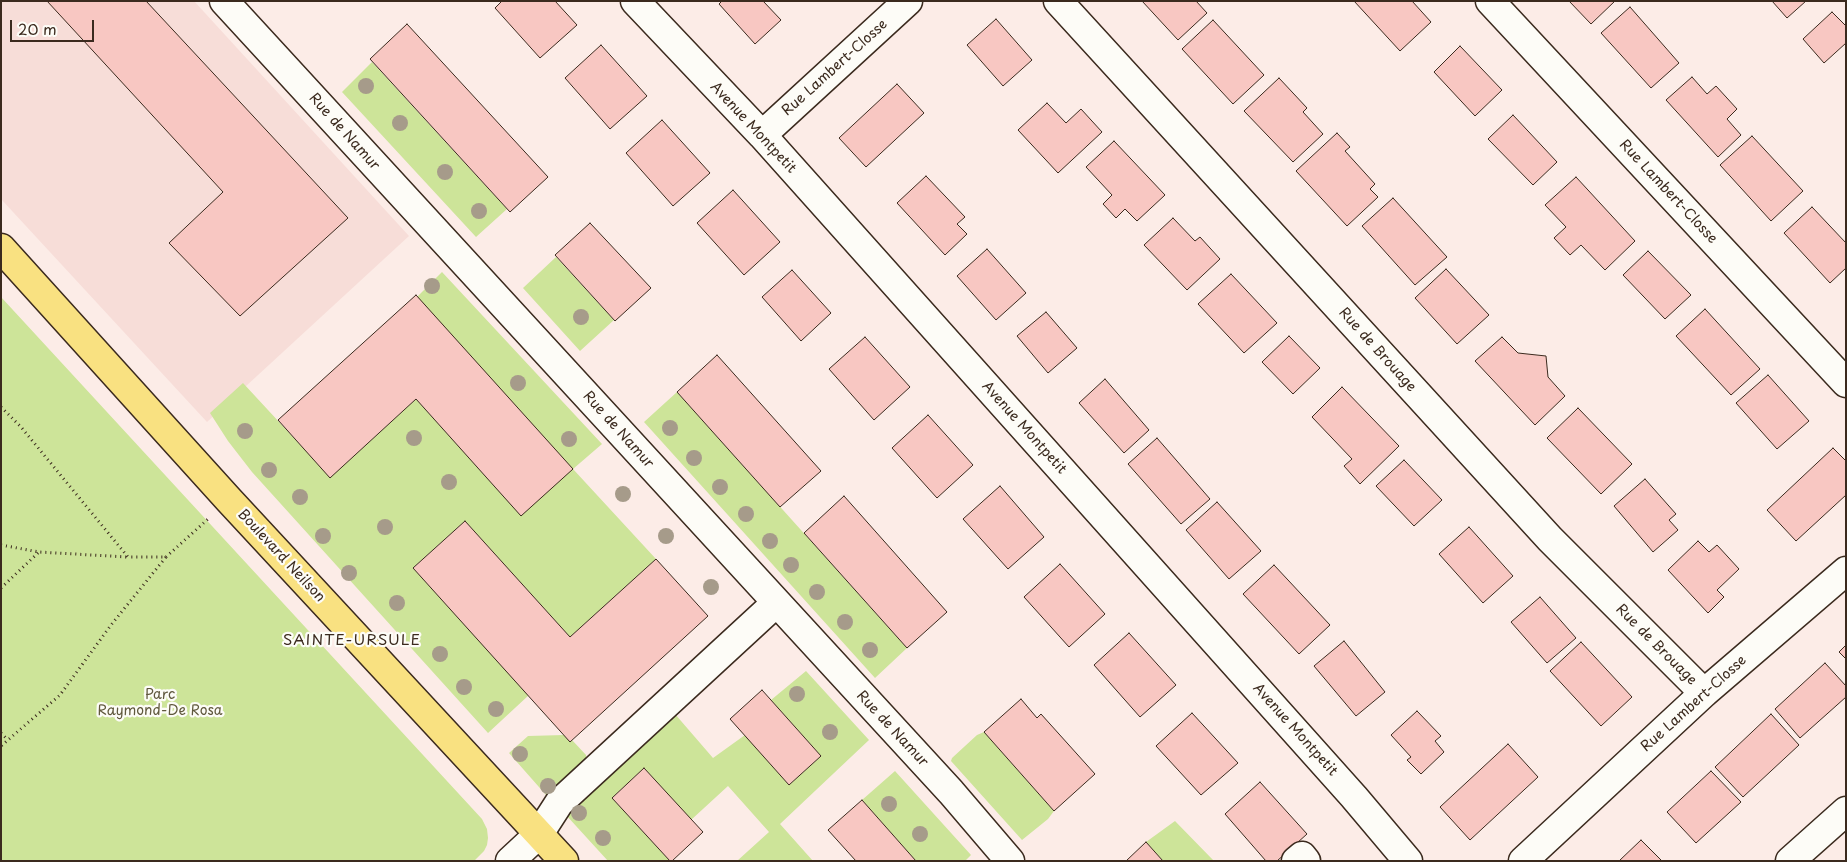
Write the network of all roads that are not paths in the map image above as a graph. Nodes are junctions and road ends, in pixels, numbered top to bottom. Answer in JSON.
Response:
{"nodes":[{"id":1,"x":224,"y":1,"type":"edge"},
{"id":2,"x":635,"y":1,"type":"edge"},
{"id":3,"x":908,"y":1,"type":"edge"},
{"id":4,"x":1058,"y":1,"type":"edge"},
{"id":5,"x":1490,"y":1,"type":"edge"},
{"id":6,"x":762,"y":135,"type":"junction"},
{"id":7,"x":1,"y":248,"type":"edge"},
{"id":8,"x":1846,"y":383,"type":"edge"},
{"id":9,"x":1846,"y":571,"type":"edge"},
{"id":10,"x":776,"y":603,"type":"junction"},
{"id":11,"x":1704,"y":693,"type":"junction"},
{"id":12,"x":1846,"y":811,"type":"edge"},
{"id":13,"x":539,"y":834,"type":"junction"},
{"id":14,"x":510,"y":861,"type":"edge"},
{"id":15,"x":564,"y":861,"type":"edge"},
{"id":16,"x":1010,"y":861,"type":"edge"},
{"id":17,"x":1296,"y":861,"type":"edge"},
{"id":18,"x":1306,"y":861,"type":"edge"},
{"id":19,"x":1408,"y":861,"type":"edge"},
{"id":20,"x":1523,"y":861,"type":"edge"},
{"id":21,"x":1790,"y":861,"type":"edge"}],
"edges":[{"from":1,"to":10,"type":"street","name":"Rue de Namur"},
{"from":2,"to":6,"type":"street","name":"Avenue Montpetit"},
{"from":3,"to":6,"type":"street","name":"Rue Lambert-Closse"},
{"from":4,"to":11,"type":"street","name":"Rue de Brouage"},
{"from":5,"to":8,"type":"street","name":"Rue Lambert-Closse"},
{"from":6,"to":19,"type":"street","name":"Avenue Montpetit"},
{"from":7,"to":13,"type":"main road","name":"Boulevard Neilson"},
{"from":9,"to":11,"type":"street","name":"Rue Lambert-Closse"},
{"from":10,"to":13,"type":"street"},
{"from":10,"to":16,"type":"street","name":"Rue de Namur"},
{"from":11,"to":20,"type":"street","name":"Rue Lambert-Closse"},
{"from":12,"to":21,"type":"street"},
{"from":13,"to":14,"type":"street"},
{"from":13,"to":15,"type":"main road","name":"Boulevard Neilson"},
{"from":17,"to":18,"type":"street"}]}
